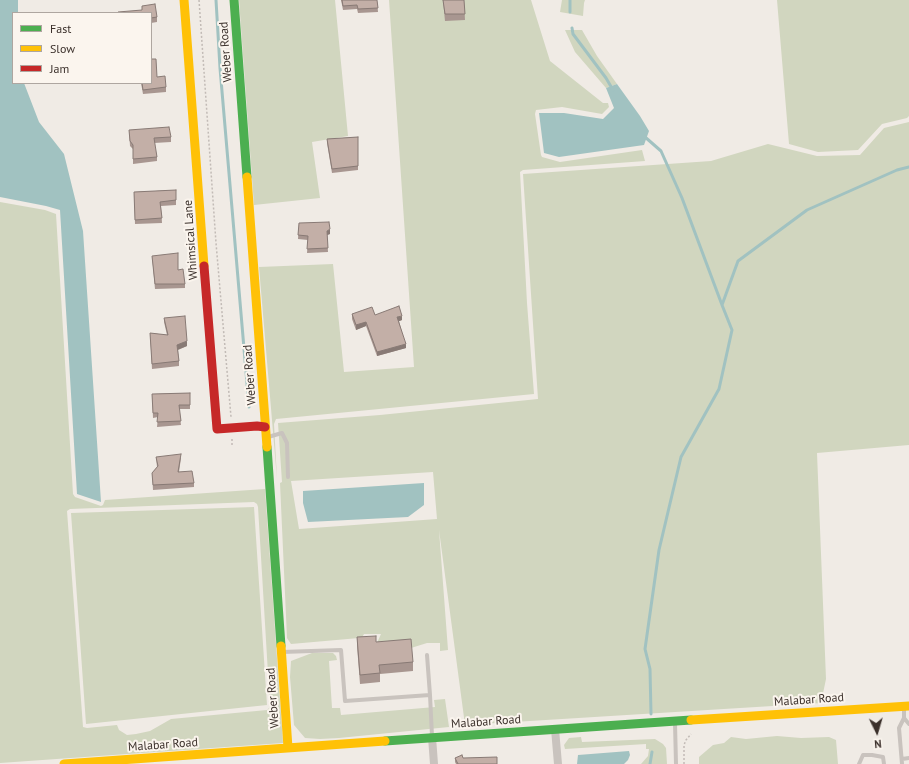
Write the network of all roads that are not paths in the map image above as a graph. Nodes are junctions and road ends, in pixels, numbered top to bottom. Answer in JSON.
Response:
{"nodes":[{"id":1,"x":184,"y":0,"type":"edge"},
{"id":2,"x":234,"y":0,"type":"edge"},
{"id":3,"x":265,"y":427,"type":"junction"},
{"id":4,"x":266,"y":437,"type":"junction"},
{"id":5,"x":288,"y":477,"type":"dead end"},
{"id":6,"x":282,"y":652,"type":"junction"},
{"id":7,"x":427,"y":655,"type":"dead end"},
{"id":8,"x":430,"y":695,"type":"junction"},
{"id":9,"x":906,"y":706,"type":"edge"},
{"id":10,"x":904,"y":718,"type":"junction"},
{"id":11,"x":675,"y":721,"type":"junction"},
{"id":12,"x":909,"y":724,"type":"edge"},
{"id":13,"x":555,"y":729,"type":"junction"},
{"id":14,"x":432,"y":737,"type":"junction"},
{"id":15,"x":288,"y":748,"type":"junction"},
{"id":16,"x":909,"y":758,"type":"edge"},
{"id":17,"x":902,"y":759,"type":"junction"},
{"id":18,"x":64,"y":764,"type":"edge"},
{"id":19,"x":434,"y":764,"type":"edge"},
{"id":20,"x":558,"y":764,"type":"edge"},
{"id":21,"x":676,"y":764,"type":"edge"},
{"id":22,"x":859,"y":764,"type":"edge"},
{"id":23,"x":884,"y":764,"type":"edge"},
{"id":24,"x":902,"y":764,"type":"edge"}],
"edges":[{"from":1,"to":3,"type":"street","name":"Whimsical Lane"},
{"from":2,"to":3,"type":"street","name":"Weber Road"},
{"from":3,"to":4,"type":"street","name":"Weber Road"},
{"from":4,"to":5,"type":"lane"},
{"from":4,"to":6,"type":"street","name":"Weber Road"},
{"from":6,"to":8,"type":"lane"},
{"from":6,"to":15,"type":"street","name":"Weber Road"},
{"from":7,"to":8,"type":"lane"},
{"from":8,"to":14,"type":"lane"},
{"from":9,"to":10,"type":"lane"},
{"from":9,"to":11,"type":"street","name":"Malabar Road"},
{"from":10,"to":12,"type":"lane"},
{"from":10,"to":17,"type":"lane"},
{"from":11,"to":13,"type":"street","name":"Malabar Road"},
{"from":11,"to":21,"type":"lane"},
{"from":13,"to":14,"type":"street","name":"Malabar Road"},
{"from":13,"to":20,"type":"street"},
{"from":14,"to":15,"type":"street","name":"Malabar Road"},
{"from":14,"to":19,"type":"street"},
{"from":15,"to":18,"type":"street","name":"Malabar Road"},
{"from":16,"to":17,"type":"lane"},
{"from":17,"to":24,"type":"lane"},
{"from":22,"to":23,"type":"lane"}]}
